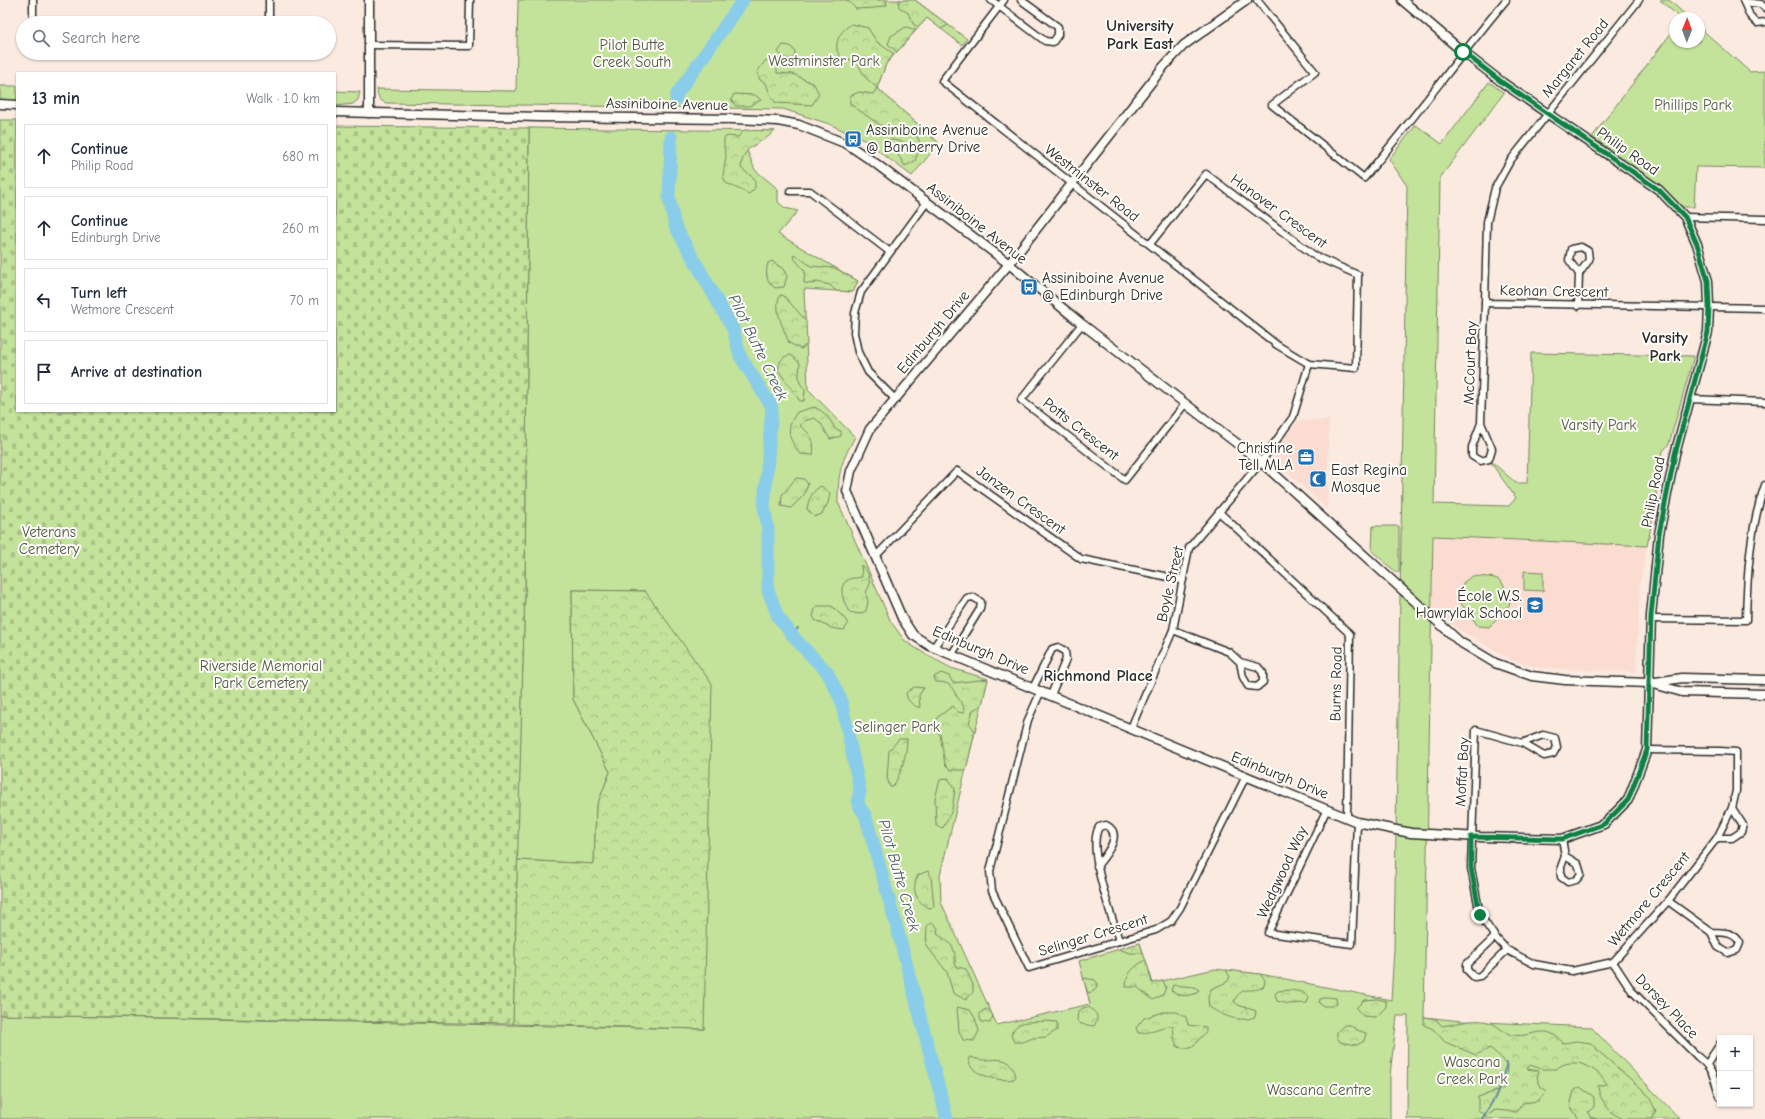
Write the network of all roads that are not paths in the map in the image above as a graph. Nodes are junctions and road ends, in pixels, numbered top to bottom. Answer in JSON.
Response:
{"nodes":[{"id":1,"x":33,"y":0,"type":"edge"},
{"id":2,"x":269,"y":0,"type":"edge"},
{"id":3,"x":369,"y":0,"type":"edge"},
{"id":4,"x":470,"y":0,"type":"edge"},
{"id":5,"x":991,"y":0,"type":"edge"},
{"id":6,"x":1004,"y":0,"type":"edge"},
{"id":7,"x":1021,"y":0,"type":"edge"},
{"id":8,"x":1247,"y":0,"type":"edge"},
{"id":9,"x":1257,"y":0,"type":"edge"},
{"id":10,"x":1402,"y":0,"type":"edge"},
{"id":11,"x":1506,"y":0,"type":"edge"},
{"id":12,"x":1639,"y":0,"type":"edge"},
{"id":13,"x":1744,"y":1,"type":"edge"},
{"id":14,"x":999,"y":7,"type":"junction"},
{"id":15,"x":1765,"y":8,"type":"edge"},
{"id":16,"x":33,"y":16,"type":"edge"},
{"id":17,"x":269,"y":16,"type":"edge"},
{"id":18,"x":1765,"y":22,"type":"edge"},
{"id":19,"x":368,"y":45,"type":"junction"},
{"id":20,"x":1463,"y":52,"type":"junction"},
{"id":21,"x":0,"y":104,"type":"edge"},
{"id":22,"x":16,"y":105,"type":"edge"},
{"id":23,"x":336,"y":112,"type":"edge"},
{"id":24,"x":369,"y":113,"type":"junction"},
{"id":25,"x":1548,"y":113,"type":"junction"},
{"id":26,"x":1071,"y":183,"type":"junction"},
{"id":27,"x":790,"y":191,"type":"dead end"},
{"id":28,"x":927,"y":202,"type":"junction"},
{"id":29,"x":1685,"y":217,"type":"junction"},
{"id":30,"x":1765,"y":218,"type":"edge"},
{"id":31,"x":1150,"y":244,"type":"junction"},
{"id":32,"x":890,"y":252,"type":"junction"},
{"id":33,"x":1009,"y":264,"type":"junction"},
{"id":34,"x":1579,"y":274,"type":"dead end"},
{"id":35,"x":1485,"y":303,"type":"junction"},
{"id":36,"x":1578,"y":306,"type":"junction"},
{"id":37,"x":1709,"y":306,"type":"junction"},
{"id":38,"x":1765,"y":308,"type":"edge"},
{"id":39,"x":1082,"y":324,"type":"junction"},
{"id":40,"x":1309,"y":364,"type":"junction"},
{"id":41,"x":895,"y":399,"type":"junction"},
{"id":42,"x":1690,"y":399,"type":"junction"},
{"id":43,"x":1765,"y":402,"type":"edge"},
{"id":44,"x":1185,"y":404,"type":"junction"},
{"id":45,"x":1481,"y":424,"type":"junction"},
{"id":46,"x":1260,"y":462,"type":"junction"},
{"id":47,"x":1765,"y":485,"type":"edge"},
{"id":48,"x":1219,"y":512,"type":"junction"},
{"id":49,"x":876,"y":556,"type":"junction"},
{"id":50,"x":1183,"y":580,"type":"junction"},
{"id":51,"x":1651,"y":619,"type":"junction"},
{"id":52,"x":1173,"y":630,"type":"junction"},
{"id":53,"x":934,"y":647,"type":"junction"},
{"id":54,"x":952,"y":654,"type":"junction"},
{"id":55,"x":1240,"y":662,"type":"junction"},
{"id":56,"x":1765,"y":680,"type":"edge"},
{"id":57,"x":1649,"y":683,"type":"junction"},
{"id":58,"x":1033,"y":688,"type":"junction"},
{"id":59,"x":1041,"y":691,"type":"junction"},
{"id":60,"x":1765,"y":694,"type":"edge"},
{"id":61,"x":1050,"y":695,"type":"junction"},
{"id":62,"x":1131,"y":728,"type":"junction"},
{"id":63,"x":1522,"y":743,"type":"junction"},
{"id":64,"x":1647,"y":750,"type":"junction"},
{"id":65,"x":1246,"y":776,"type":"junction"},
{"id":66,"x":1732,"y":808,"type":"junction"},
{"id":67,"x":1327,"y":809,"type":"junction"},
{"id":68,"x":1347,"y":818,"type":"junction"},
{"id":69,"x":1357,"y":822,"type":"junction"},
{"id":70,"x":1471,"y":837,"type":"junction"},
{"id":71,"x":1717,"y":838,"type":"junction"},
{"id":72,"x":1562,"y":839,"type":"junction"},
{"id":73,"x":1565,"y":856,"type":"dead end"},
{"id":74,"x":1097,"y":866,"type":"junction"},
{"id":75,"x":1668,"y":901,"type":"junction"},
{"id":76,"x":1711,"y":932,"type":"junction"},
{"id":77,"x":1495,"y":937,"type":"junction"},
{"id":78,"x":1119,"y":941,"type":"junction"},
{"id":79,"x":1508,"y":950,"type":"junction"},
{"id":80,"x":1613,"y":962,"type":"junction"},
{"id":81,"x":1717,"y":1049,"type":"edge"},
{"id":82,"x":1707,"y":1064,"type":"junction"},
{"id":83,"x":1717,"y":1086,"type":"edge"}],
"edges":[{"from":1,"to":16,"type":"street"},
{"from":2,"to":17,"type":"street"},
{"from":3,"to":19,"type":"street"},
{"from":4,"to":19,"type":"street"},
{"from":5,"to":14,"type":"street"},
{"from":6,"to":14,"type":"street","name":"Westminster Road"},
{"from":7,"to":14,"type":"street"},
{"from":8,"to":26,"type":"street","name":"Edinburgh Drive"},
{"from":9,"to":20,"type":"street"},
{"from":10,"to":20,"type":"street","name":"Philip Road"},
{"from":11,"to":20,"type":"street"},
{"from":12,"to":25,"type":"street","name":"Margaret Road"},
{"from":13,"to":15,"type":"street"},
{"from":13,"to":18,"type":"street"},
{"from":14,"to":26,"type":"street","name":"Westminster Road"},
{"from":19,"to":24,"type":"street"},
{"from":20,"to":25,"type":"street","name":"Philip Road"},
{"from":21,"to":22,"type":"street"},
{"from":23,"to":24,"type":"street","name":"Assiniboine Avenue"},
{"from":24,"to":28,"type":"street","name":"Assiniboine Avenue"},
{"from":25,"to":29,"type":"street","name":"Philip Road"},
{"from":25,"to":35,"type":"street","name":"Keohan Crescent"},
{"from":26,"to":31,"type":"street","name":"Westminster Road"},
{"from":26,"to":33,"type":"street","name":"Edinburgh Drive"},
{"from":27,"to":32,"type":"street"},
{"from":28,"to":32,"type":"street"},
{"from":28,"to":33,"type":"street","name":"Assiniboine Avenue"},
{"from":29,"to":30,"type":"street"},
{"from":29,"to":37,"type":"street","name":"Philip Road"},
{"from":31,"to":40,"type":"street","name":"Westminster Road"},
{"from":31,"to":40,"type":"street","name":"Hanover Crescent"},
{"from":32,"to":41,"type":"street"},
{"from":33,"to":39,"type":"street","name":"Assiniboine Avenue"},
{"from":33,"to":41,"type":"street","name":"Edinburgh Drive"},
{"from":34,"to":36,"type":"street"},
{"from":35,"to":36,"type":"street","name":"Keohan Crescent"},
{"from":35,"to":45,"type":"street","name":"McCourt Bay"},
{"from":36,"to":37,"type":"street","name":"Keohan Crescent"},
{"from":37,"to":38,"type":"street","name":"Keohan Crescent"},
{"from":37,"to":42,"type":"street","name":"Philip Road"},
{"from":39,"to":44,"type":"street","name":"Assiniboine Avenue"},
{"from":39,"to":44,"type":"street","name":"Potts Crescent"},
{"from":40,"to":46,"type":"street","name":"Boyle Street"},
{"from":41,"to":49,"type":"street","name":"Edinburgh Drive"},
{"from":42,"to":43,"type":"street"},
{"from":42,"to":51,"type":"street","name":"Philip Road"},
{"from":44,"to":46,"type":"street","name":"Assiniboine Avenue"},
{"from":45,"to":45,"type":"street","name":"McCourt Bay"},
{"from":46,"to":48,"type":"street","name":"Boyle Street"},
{"from":46,"to":57,"type":"street","name":"Assiniboine Avenue"},
{"from":47,"to":51,"type":"street"},
{"from":48,"to":50,"type":"street","name":"Boyle Street"},
{"from":48,"to":68,"type":"street","name":"Burns Road"},
{"from":49,"to":50,"type":"street","name":"Janzen Crescent"},
{"from":49,"to":53,"type":"street","name":"Edinburgh Drive"},
{"from":50,"to":52,"type":"street","name":"Boyle Street"},
{"from":51,"to":57,"type":"street","name":"Philip Road"},
{"from":52,"to":55,"type":"street"},
{"from":52,"to":62,"type":"street","name":"Boyle Street"},
{"from":53,"to":54,"type":"street","name":"Edinburgh Drive"},
{"from":53,"to":54,"type":"street"},
{"from":54,"to":58,"type":"street","name":"Edinburgh Drive"},
{"from":55,"to":55,"type":"street"},
{"from":56,"to":57,"type":"street","name":"Assiniboine Avenue"},
{"from":57,"to":60,"type":"street","name":"Assiniboine Avenue"},
{"from":57,"to":64,"type":"street","name":"Edinburgh Drive"},
{"from":58,"to":59,"type":"street","name":"Edinburgh Drive"},
{"from":58,"to":61,"type":"street"},
{"from":59,"to":61,"type":"street","name":"Edinburgh Drive"},
{"from":59,"to":78,"type":"street","name":"Selinger Crescent"},
{"from":61,"to":62,"type":"street","name":"Edinburgh Drive"},
{"from":62,"to":65,"type":"street","name":"Edinburgh Drive"},
{"from":63,"to":63,"type":"street","name":"Moffat Bay"},
{"from":63,"to":70,"type":"street","name":"Moffat Bay"},
{"from":64,"to":66,"type":"street","name":"Wetmore Crescent"},
{"from":64,"to":72,"type":"street","name":"Edinburgh Drive"},
{"from":65,"to":67,"type":"street","name":"Edinburgh Drive"},
{"from":65,"to":78,"type":"street","name":"Selinger Crescent"},
{"from":66,"to":71,"type":"street","name":"Wetmore Crescent"},
{"from":66,"to":71,"type":"street"},
{"from":67,"to":68,"type":"street","name":"Edinburgh Drive"},
{"from":67,"to":69,"type":"street","name":"Wedgwood Way"},
{"from":68,"to":69,"type":"street","name":"Edinburgh Drive"},
{"from":69,"to":70,"type":"street","name":"Edinburgh Drive"},
{"from":70,"to":72,"type":"street","name":"Edinburgh Drive"},
{"from":70,"to":77,"type":"street","name":"Wetmore Crescent"},
{"from":71,"to":75,"type":"street","name":"Wetmore Crescent"},
{"from":72,"to":73,"type":"street"},
{"from":74,"to":74,"type":"street"},
{"from":74,"to":78,"type":"street"},
{"from":75,"to":76,"type":"street"},
{"from":75,"to":80,"type":"street","name":"Wetmore Crescent"},
{"from":76,"to":76,"type":"street"},
{"from":77,"to":79,"type":"street","name":"Wetmore Crescent"},
{"from":77,"to":79,"type":"street"},
{"from":79,"to":80,"type":"street","name":"Wetmore Crescent"},
{"from":80,"to":82,"type":"street","name":"Dorsey Place"},
{"from":81,"to":82,"type":"street","name":"Dorsey Place"},
{"from":82,"to":83,"type":"street","name":"Dorsey Place"}]}
